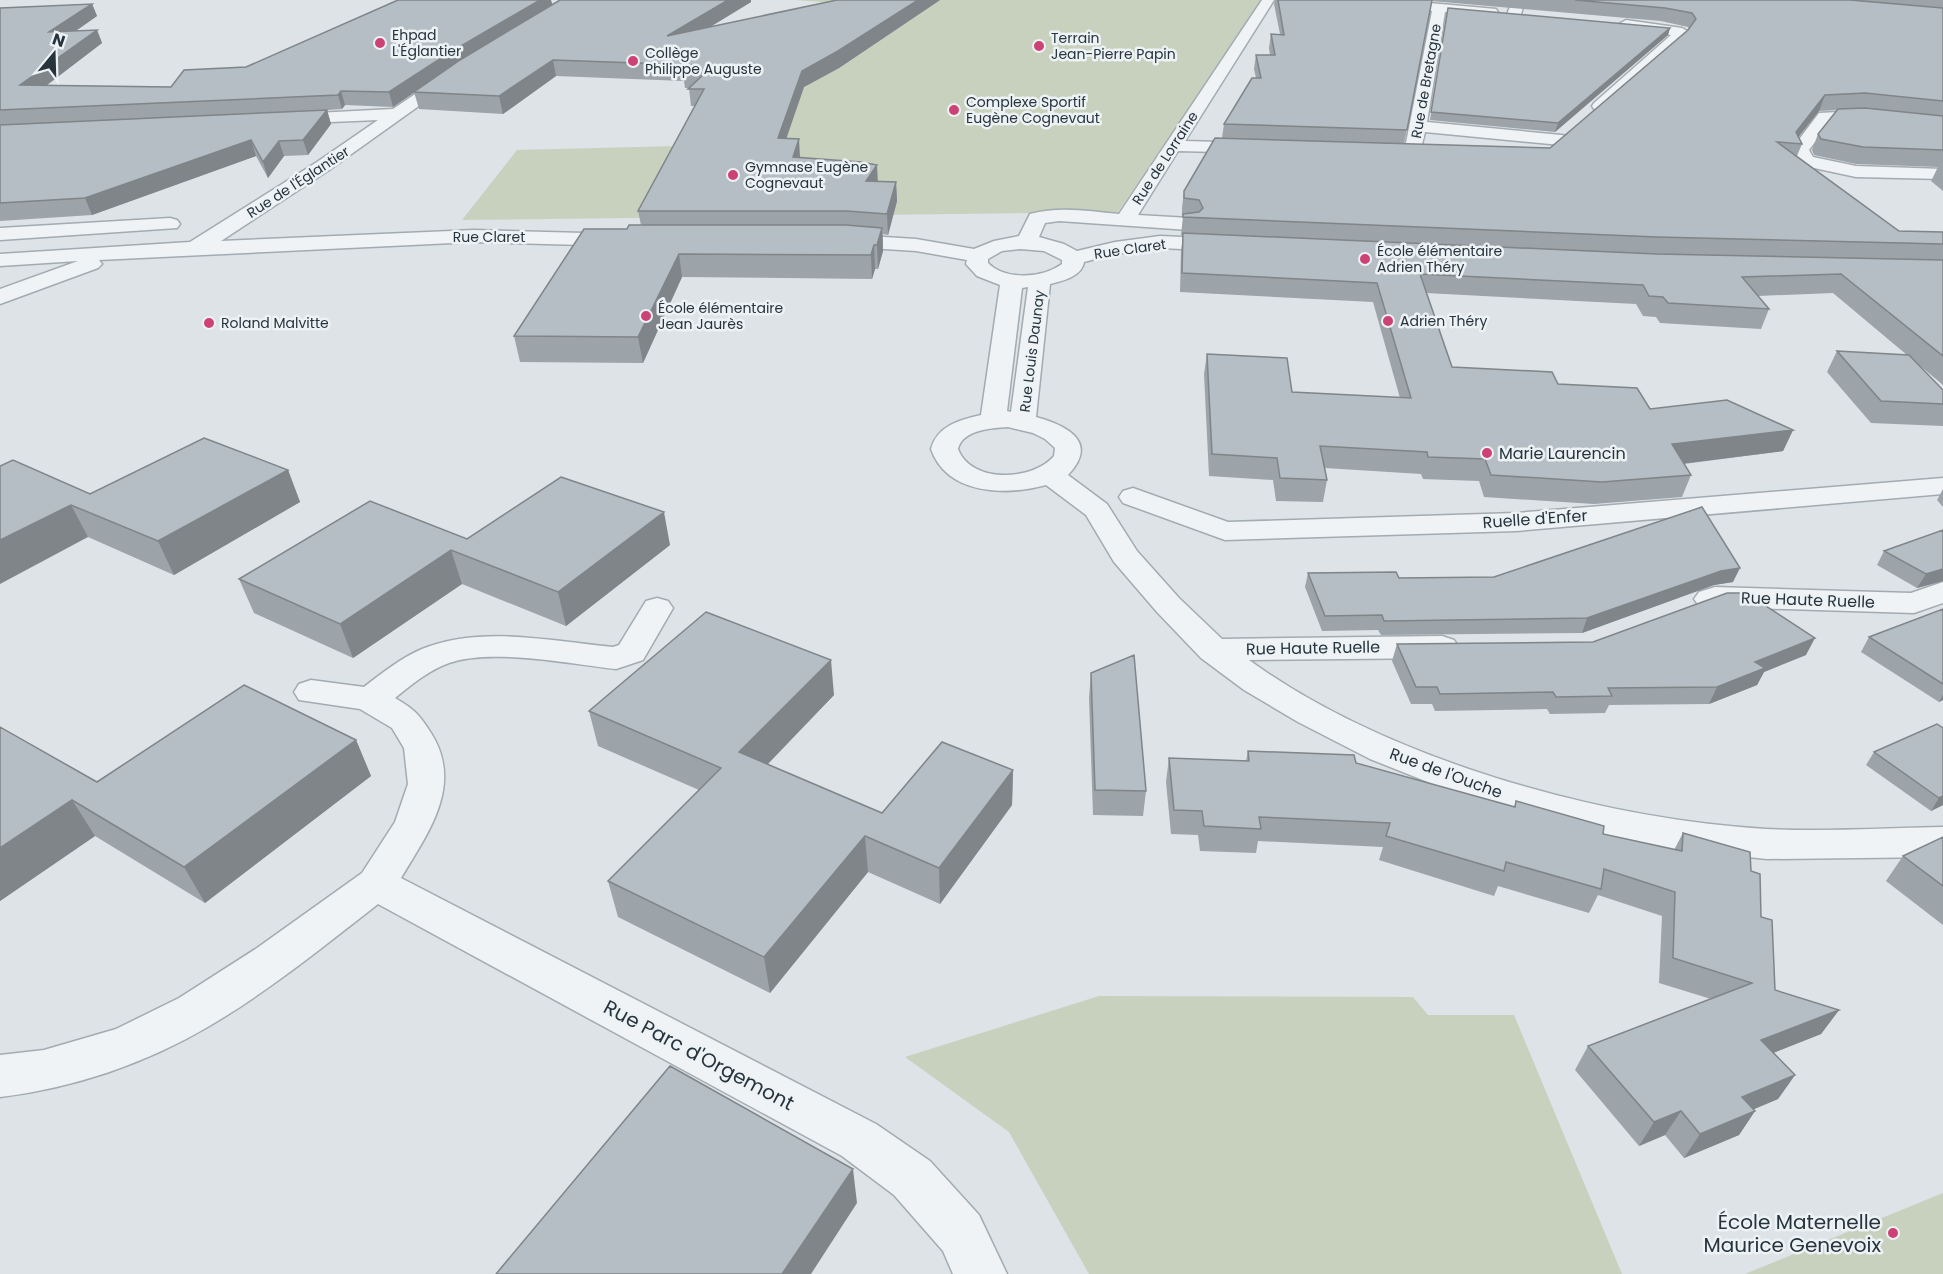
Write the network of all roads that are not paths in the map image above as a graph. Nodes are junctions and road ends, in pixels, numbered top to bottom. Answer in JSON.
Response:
{"nodes":[{"id":1,"x":1268,"y":0,"type":"edge"},
{"id":2,"x":1350,"y":0,"type":"edge"},
{"id":3,"x":1519,"y":0,"type":"edge"},
{"id":4,"x":1439,"y":8,"type":"junction"},
{"id":5,"x":1616,"y":23,"type":"edge"},
{"id":6,"x":468,"y":66,"type":"edge"},
{"id":7,"x":399,"y":114,"type":"junction"},
{"id":8,"x":1588,"y":116,"type":"edge"},
{"id":9,"x":271,"y":120,"type":"edge"},
{"id":10,"x":1943,"y":125,"type":"edge"},
{"id":11,"x":1419,"y":126,"type":"junction"},
{"id":12,"x":1174,"y":146,"type":"junction"},
{"id":13,"x":1270,"y":148,"type":"edge"},
{"id":14,"x":1413,"y":153,"type":"edge"},
{"id":15,"x":1546,"y":153,"type":"edge"},
{"id":16,"x":1943,"y":174,"type":"edge"},
{"id":17,"x":1125,"y":220,"type":"junction"},
{"id":18,"x":170,"y":224,"type":"dead end"},
{"id":19,"x":1206,"y":225,"type":"edge"},
{"id":20,"x":0,"y":234,"type":"edge"},
{"id":21,"x":639,"y":240,"type":"edge"},
{"id":22,"x":813,"y":240,"type":"edge"},
{"id":23,"x":1026,"y":242,"type":"junction"},
{"id":24,"x":1244,"y":246,"type":"edge"},
{"id":25,"x":196,"y":248,"type":"junction"},
{"id":26,"x":121,"y":253,"type":"junction"},
{"id":27,"x":978,"y":255,"type":"junction"},
{"id":28,"x":1073,"y":258,"type":"junction"},
{"id":29,"x":0,"y":260,"type":"edge"},
{"id":30,"x":1012,"y":280,"type":"junction"},
{"id":31,"x":1040,"y":280,"type":"junction"},
{"id":32,"x":0,"y":297,"type":"edge"},
{"id":33,"x":993,"y":420,"type":"junction"},
{"id":34,"x":1023,"y":421,"type":"junction"},
{"id":35,"x":1049,"y":474,"type":"junction"},
{"id":36,"x":1943,"y":486,"type":"edge"},
{"id":37,"x":1133,"y":496,"type":"dead end"},
{"id":38,"x":1943,"y":592,"type":"edge"},
{"id":39,"x":657,"y":608,"type":"dead end"},
{"id":40,"x":1683,"y":609,"type":"edge"},
{"id":41,"x":1468,"y":647,"type":"edge"},
{"id":42,"x":1213,"y":650,"type":"junction"},
{"id":43,"x":311,"y":692,"type":"dead end"},
{"id":44,"x":371,"y":700,"type":"junction"},
{"id":45,"x":1943,"y":842,"type":"edge"},
{"id":46,"x":376,"y":884,"type":"junction"},
{"id":47,"x":0,"y":1076,"type":"edge"},
{"id":48,"x":980,"y":1274,"type":"edge"}],
"edges":[{"from":1,"to":12,"type":"street","name":"Rue de Lorraine"},
{"from":2,"to":4,"type":"street"},
{"from":3,"to":4,"type":"street"},
{"from":4,"to":11,"type":"street","name":"Rue de Bretagne"},
{"from":5,"to":8,"type":"street"},
{"from":6,"to":7,"type":"street","name":"Rue de l'Églantier"},
{"from":7,"to":9,"type":"street"},
{"from":7,"to":25,"type":"street","name":"Rue de l'Églantier"},
{"from":10,"to":16,"type":"street"},
{"from":11,"to":14,"type":"street","name":"Rue de Bretagne"},
{"from":11,"to":15,"type":"street"},
{"from":12,"to":13,"type":"street"},
{"from":12,"to":17,"type":"street","name":"Rue de Lorraine"},
{"from":17,"to":19,"type":"street"},
{"from":17,"to":23,"type":"street","name":"Rue de Lorraine"},
{"from":18,"to":20,"type":"street"},
{"from":21,"to":25,"type":"street","name":"Rue Claret"},
{"from":22,"to":27,"type":"street"},
{"from":23,"to":27,"type":"street"},
{"from":23,"to":28,"type":"street"},
{"from":24,"to":28,"type":"street","name":"Rue Claret"},
{"from":25,"to":26,"type":"street","name":"Rue Claret"},
{"from":26,"to":29,"type":"street","name":"Rue Claret"},
{"from":26,"to":32,"type":"street"},
{"from":27,"to":30,"type":"street"},
{"from":28,"to":31,"type":"street"},
{"from":30,"to":31,"type":"street"},
{"from":30,"to":33,"type":"street","name":"Rue Louis Daunay"},
{"from":31,"to":34,"type":"street","name":"Rue Louis Daunay"},
{"from":33,"to":34,"type":"street"},
{"from":33,"to":35,"type":"street"},
{"from":34,"to":35,"type":"street"},
{"from":35,"to":42,"type":"street","name":"Rue de l'Ouche"},
{"from":36,"to":37,"type":"street","name":"Ruelle d'Enfer"},
{"from":38,"to":40,"type":"street","name":"Rue Haute Ruelle"},
{"from":39,"to":44,"type":"street"},
{"from":41,"to":42,"type":"street","name":"Rue Haute Ruelle"},
{"from":42,"to":45,"type":"street","name":"Rue de l'Ouche"},
{"from":43,"to":44,"type":"street"},
{"from":44,"to":46,"type":"street"},
{"from":46,"to":47,"type":"street"},
{"from":46,"to":48,"type":"street","name":"Rue Parc d'Orgemont"}]}
